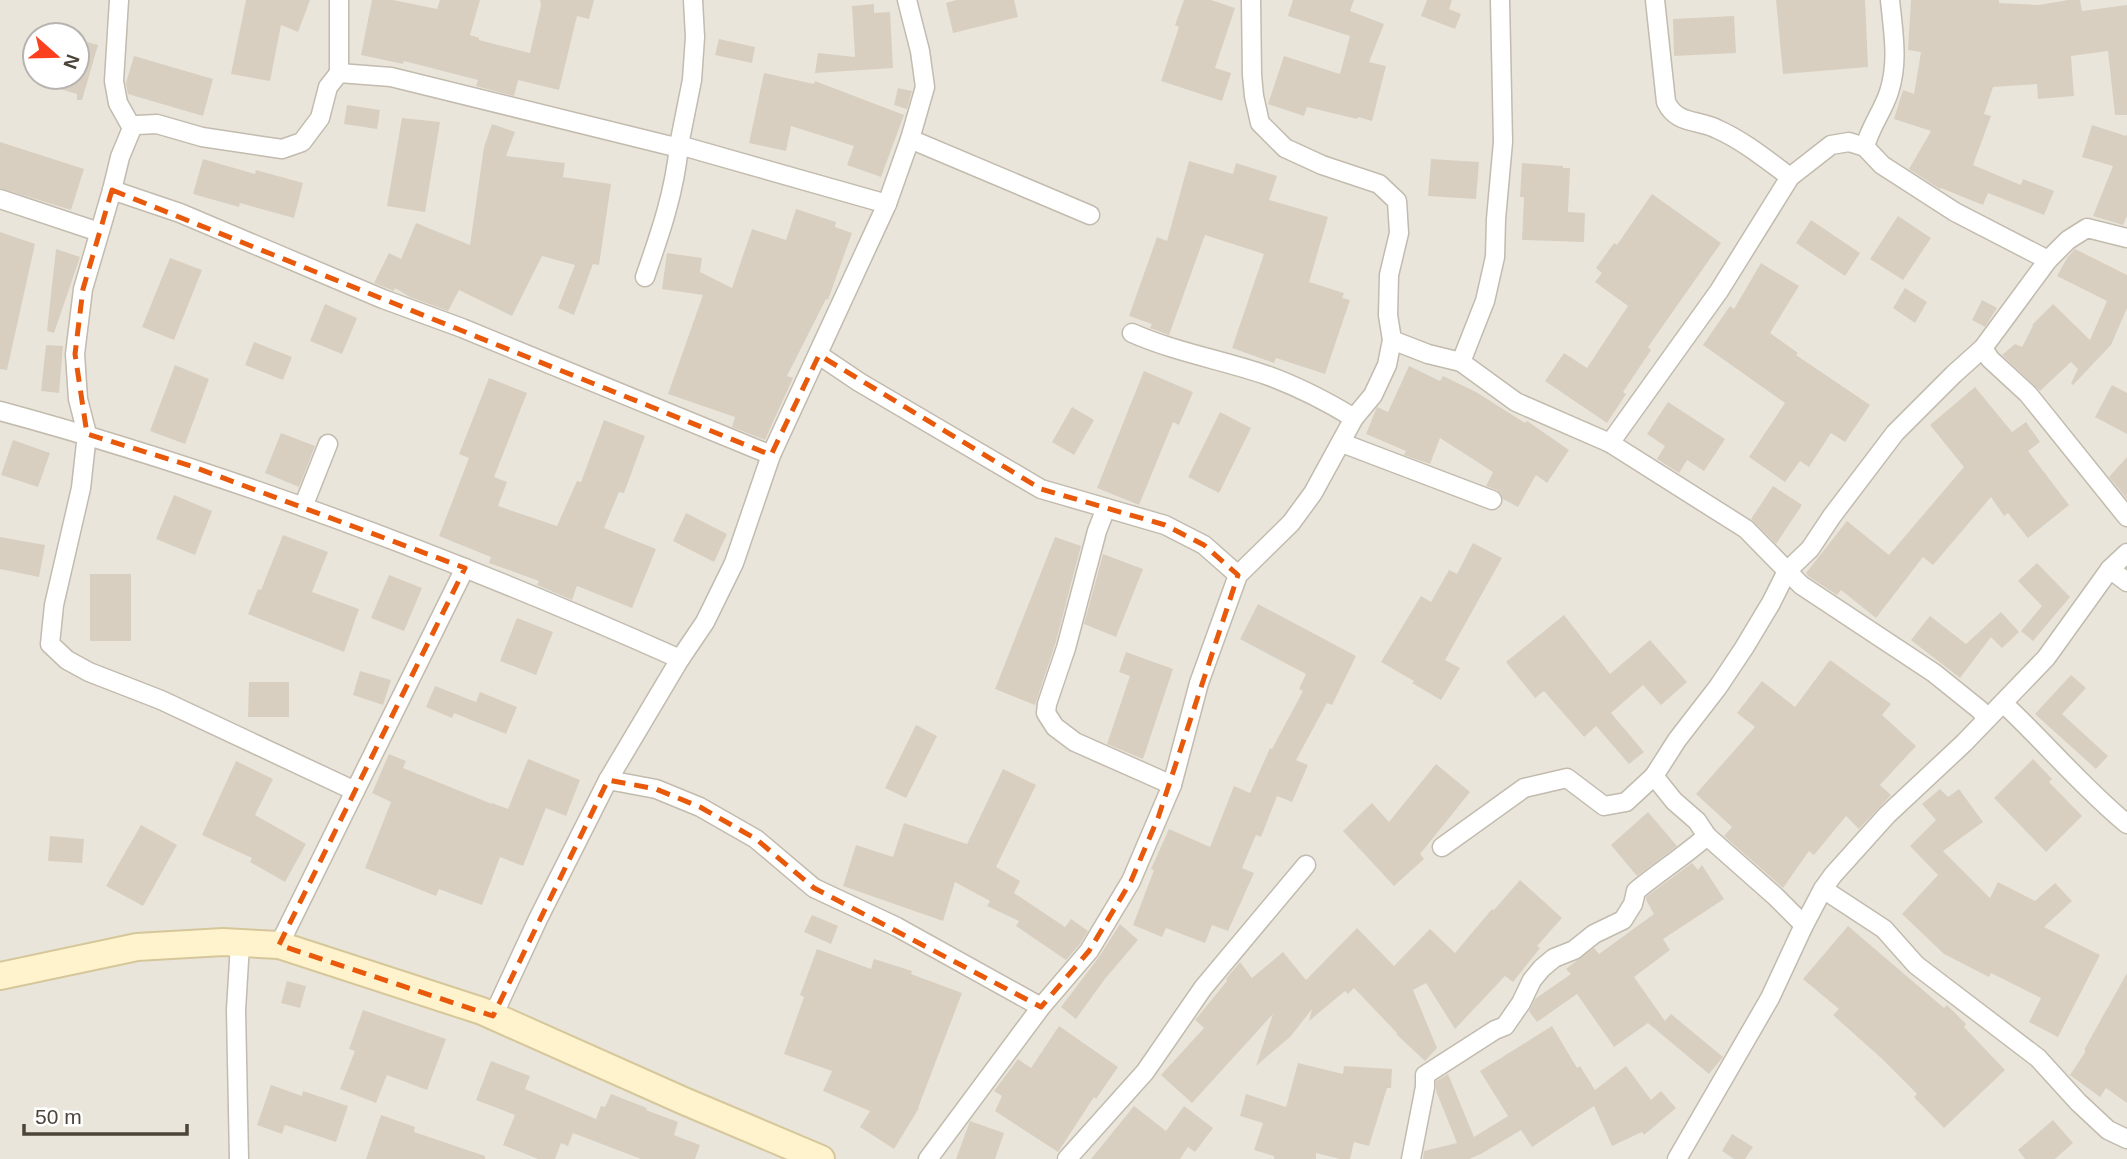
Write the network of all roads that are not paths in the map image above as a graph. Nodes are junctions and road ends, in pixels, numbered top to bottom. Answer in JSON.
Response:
{"nodes":[{"id":1,"x":119,"y":0,"type":"edge"},
{"id":2,"x":339,"y":0,"type":"edge"},
{"id":3,"x":693,"y":0,"type":"edge"},
{"id":4,"x":907,"y":0,"type":"edge"},
{"id":5,"x":1251,"y":0,"type":"edge"},
{"id":6,"x":1500,"y":0,"type":"edge"},
{"id":7,"x":1655,"y":0,"type":"edge"},
{"id":8,"x":1889,"y":0,"type":"edge"},
{"id":9,"x":339,"y":73,"type":"junction"},
{"id":10,"x":132,"y":128,"type":"junction"},
{"id":11,"x":910,"y":139,"type":"junction"},
{"id":12,"x":679,"y":145,"type":"junction"},
{"id":13,"x":1865,"y":146,"type":"junction"},
{"id":14,"x":1790,"y":177,"type":"junction"},
{"id":15,"x":112,"y":190,"type":"junction"},
{"id":16,"x":0,"y":199,"type":"edge"},
{"id":17,"x":887,"y":204,"type":"junction"},
{"id":18,"x":1090,"y":215,"type":"dead end"},
{"id":19,"x":99,"y":232,"type":"junction"},
{"id":20,"x":2127,"y":238,"type":"edge"},
{"id":21,"x":2048,"y":260,"type":"junction"},
{"id":22,"x":645,"y":277,"type":"dead end"},
{"id":23,"x":1132,"y":333,"type":"dead end"},
{"id":24,"x":1392,"y":340,"type":"junction"},
{"id":25,"x":1983,"y":348,"type":"junction"},
{"id":26,"x":819,"y":355,"type":"junction"},
{"id":27,"x":1461,"y":362,"type":"junction"},
{"id":28,"x":0,"y":411,"type":"edge"},
{"id":29,"x":1354,"y":418,"type":"junction"},
{"id":30,"x":87,"y":434,"type":"junction"},
{"id":31,"x":1342,"y":443,"type":"junction"},
{"id":32,"x":1610,"y":443,"type":"junction"},
{"id":33,"x":328,"y":444,"type":"dead end"},
{"id":34,"x":771,"y":456,"type":"junction"},
{"id":35,"x":1492,"y":500,"type":"dead end"},
{"id":36,"x":303,"y":507,"type":"junction"},
{"id":37,"x":1106,"y":508,"type":"junction"},
{"id":38,"x":2127,"y":517,"type":"edge"},
{"id":39,"x":2127,"y":553,"type":"edge"},
{"id":40,"x":465,"y":568,"type":"junction"},
{"id":41,"x":2110,"y":569,"type":"junction"},
{"id":42,"x":1787,"y":571,"type":"junction"},
{"id":43,"x":1238,"y":575,"type":"junction"},
{"id":44,"x":2127,"y":582,"type":"edge"},
{"id":45,"x":680,"y":659,"type":"junction"},
{"id":46,"x":2003,"y":703,"type":"junction"},
{"id":47,"x":1987,"y":719,"type":"junction"},
{"id":48,"x":1654,"y":776,"type":"junction"},
{"id":49,"x":608,"y":780,"type":"junction"},
{"id":50,"x":1172,"y":785,"type":"junction"},
{"id":51,"x":355,"y":791,"type":"junction"},
{"id":52,"x":2127,"y":824,"type":"edge"},
{"id":53,"x":1707,"y":836,"type":"junction"},
{"id":54,"x":1442,"y":847,"type":"dead end"},
{"id":55,"x":1306,"y":865,"type":"dead end"},
{"id":56,"x":1823,"y":889,"type":"junction"},
{"id":57,"x":1804,"y":925,"type":"junction"},
{"id":58,"x":240,"y":944,"type":"junction"},
{"id":59,"x":279,"y":945,"type":"junction"},
{"id":60,"x":0,"y":976,"type":"edge"},
{"id":61,"x":1041,"y":1007,"type":"junction"},
{"id":62,"x":494,"y":1016,"type":"junction"},
{"id":63,"x":2127,"y":1139,"type":"edge"},
{"id":64,"x":239,"y":1159,"type":"edge"},
{"id":65,"x":821,"y":1159,"type":"edge"},
{"id":66,"x":928,"y":1159,"type":"edge"},
{"id":67,"x":1068,"y":1159,"type":"edge"},
{"id":68,"x":1411,"y":1159,"type":"edge"},
{"id":69,"x":1677,"y":1159,"type":"edge"}],
"edges":[{"from":1,"to":10,"type":"street"},
{"from":2,"to":9,"type":"street"},
{"from":3,"to":12,"type":"street"},
{"from":4,"to":11,"type":"street"},
{"from":5,"to":24,"type":"street"},
{"from":6,"to":27,"type":"street"},
{"from":7,"to":14,"type":"street"},
{"from":8,"to":13,"type":"street"},
{"from":9,"to":10,"type":"street"},
{"from":9,"to":12,"type":"street"},
{"from":10,"to":15,"type":"street"},
{"from":11,"to":17,"type":"street"},
{"from":11,"to":18,"type":"street"},
{"from":12,"to":17,"type":"street"},
{"from":12,"to":22,"type":"street"},
{"from":13,"to":14,"type":"street"},
{"from":13,"to":21,"type":"street"},
{"from":14,"to":32,"type":"street"},
{"from":15,"to":19,"type":"street"},
{"from":15,"to":34,"type":"street"},
{"from":16,"to":19,"type":"street"},
{"from":17,"to":26,"type":"street"},
{"from":19,"to":30,"type":"street"},
{"from":20,"to":21,"type":"street"},
{"from":21,"to":25,"type":"street"},
{"from":23,"to":29,"type":"street"},
{"from":24,"to":27,"type":"street"},
{"from":24,"to":29,"type":"street"},
{"from":25,"to":38,"type":"street"},
{"from":25,"to":42,"type":"street"},
{"from":26,"to":34,"type":"street"},
{"from":26,"to":37,"type":"street"},
{"from":27,"to":32,"type":"street"},
{"from":28,"to":30,"type":"street"},
{"from":29,"to":31,"type":"street"},
{"from":30,"to":36,"type":"street"},
{"from":30,"to":51,"type":"street"},
{"from":31,"to":35,"type":"street"},
{"from":31,"to":43,"type":"street"},
{"from":32,"to":42,"type":"street"},
{"from":33,"to":36,"type":"street"},
{"from":34,"to":45,"type":"street"},
{"from":36,"to":40,"type":"street"},
{"from":37,"to":43,"type":"street"},
{"from":37,"to":50,"type":"street"},
{"from":39,"to":41,"type":"street"},
{"from":40,"to":45,"type":"street"},
{"from":40,"to":51,"type":"street"},
{"from":41,"to":44,"type":"street"},
{"from":41,"to":46,"type":"street"},
{"from":42,"to":47,"type":"street"},
{"from":42,"to":48,"type":"street"},
{"from":43,"to":50,"type":"street"},
{"from":45,"to":49,"type":"street"},
{"from":46,"to":47,"type":"street"},
{"from":46,"to":52,"type":"street"},
{"from":47,"to":56,"type":"street"},
{"from":48,"to":53,"type":"street"},
{"from":48,"to":54,"type":"street"},
{"from":49,"to":61,"type":"street"},
{"from":49,"to":62,"type":"street"},
{"from":50,"to":61,"type":"street"},
{"from":51,"to":59,"type":"street"},
{"from":53,"to":57,"type":"street"},
{"from":53,"to":68,"type":"street"},
{"from":55,"to":67,"type":"street"},
{"from":56,"to":57,"type":"street"},
{"from":56,"to":63,"type":"street"},
{"from":57,"to":69,"type":"street"},
{"from":58,"to":59,"type":"street"},
{"from":58,"to":60,"type":"street"},
{"from":58,"to":64,"type":"street"},
{"from":59,"to":62,"type":"street"},
{"from":61,"to":66,"type":"street"},
{"from":62,"to":65,"type":"street"}]}
